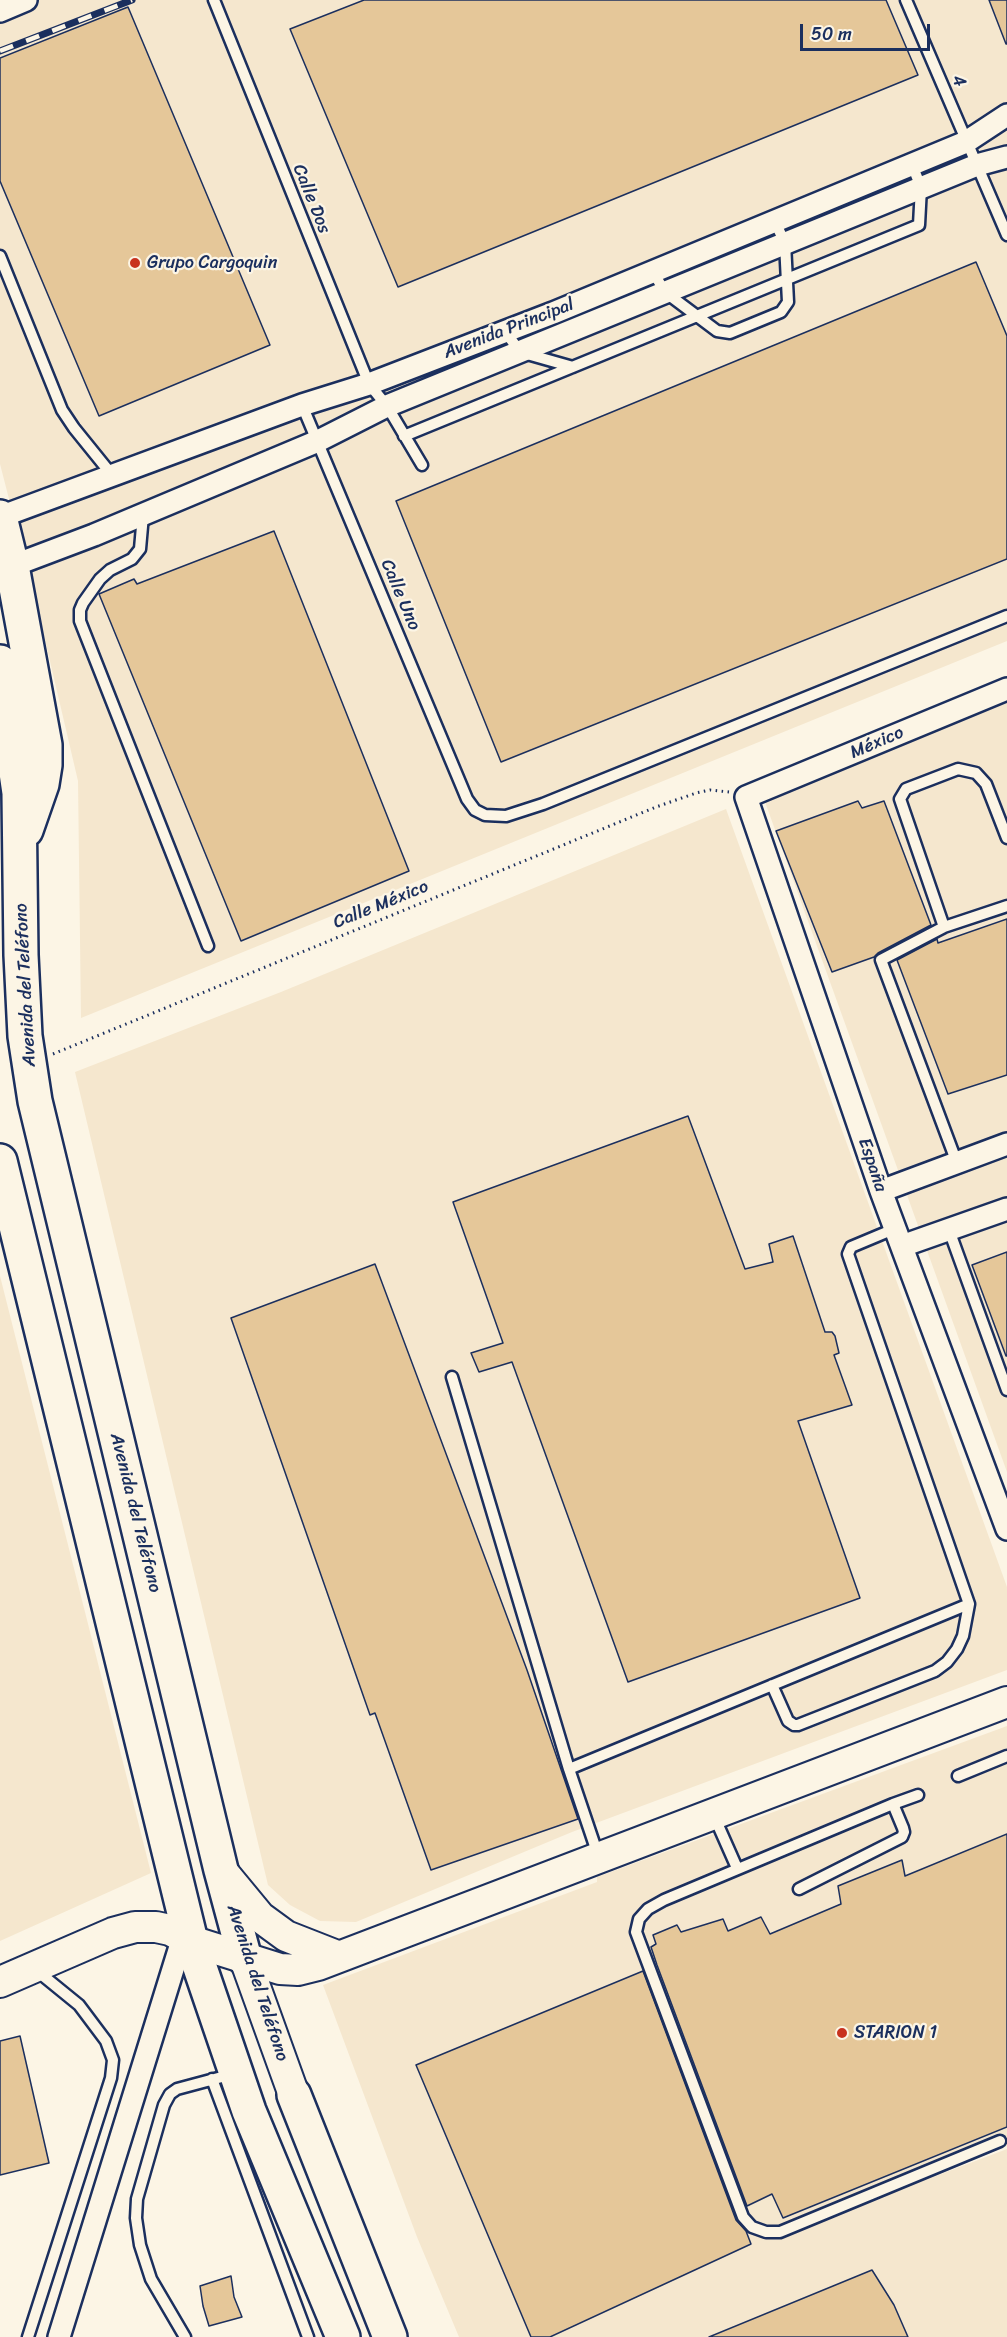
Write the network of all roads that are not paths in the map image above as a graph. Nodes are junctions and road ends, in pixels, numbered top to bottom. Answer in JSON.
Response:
{"nodes":[{"id":1,"x":26,"y":0,"type":"edge"},
{"id":2,"x":214,"y":0,"type":"edge"},
{"id":3,"x":906,"y":0,"type":"edge"},
{"id":4,"x":0,"y":11,"type":"edge"},
{"id":5,"x":1007,"y":115,"type":"edge"},
{"id":6,"x":966,"y":142,"type":"junction"},
{"id":7,"x":1007,"y":157,"type":"edge"},
{"id":8,"x":912,"y":165,"type":"junction"},
{"id":9,"x":977,"y":165,"type":"junction"},
{"id":10,"x":921,"y":187,"type":"junction"},
{"id":11,"x":775,"y":222,"type":"junction"},
{"id":12,"x":1007,"y":235,"type":"edge"},
{"id":13,"x":785,"y":243,"type":"junction"},
{"id":14,"x":0,"y":256,"type":"edge"},
{"id":15,"x":653,"y":272,"type":"junction"},
{"id":16,"x":787,"y":279,"type":"junction"},
{"id":17,"x":665,"y":292,"type":"junction"},
{"id":18,"x":696,"y":316,"type":"junction"},
{"id":19,"x":506,"y":332,"type":"junction"},
{"id":20,"x":520,"y":352,"type":"junction"},
{"id":21,"x":573,"y":367,"type":"junction"},
{"id":22,"x":369,"y":384,"type":"junction"},
{"id":23,"x":302,"y":405,"type":"junction"},
{"id":24,"x":387,"y":406,"type":"junction"},
{"id":25,"x":404,"y":436,"type":"junction"},
{"id":26,"x":318,"y":441,"type":"junction"},
{"id":27,"x":422,"y":465,"type":"dead end"},
{"id":28,"x":112,"y":476,"type":"junction"},
{"id":29,"x":143,"y":515,"type":"junction"},
{"id":30,"x":0,"y":517,"type":"edge"},
{"id":31,"x":12,"y":566,"type":"junction"},
{"id":32,"x":1007,"y":616,"type":"edge"},
{"id":33,"x":0,"y":662,"type":"edge"},
{"id":34,"x":1007,"y":689,"type":"edge"},
{"id":35,"x":746,"y":797,"type":"joint"},
{"id":36,"x":1007,"y":838,"type":"edge"},
{"id":37,"x":21,"y":843,"type":"junction"},
{"id":38,"x":1007,"y":906,"type":"edge"},
{"id":39,"x":944,"y":927,"type":"junction"},
{"id":40,"x":208,"y":946,"type":"dead end"},
{"id":41,"x":1007,"y":1144,"type":"edge"},
{"id":42,"x":0,"y":1161,"type":"edge"},
{"id":43,"x":957,"y":1162,"type":"junction"},
{"id":44,"x":880,"y":1191,"type":"junction"},
{"id":45,"x":1007,"y":1209,"type":"edge"},
{"id":46,"x":949,"y":1230,"type":"junction"},
{"id":47,"x":898,"y":1237,"type":"junction"},
{"id":48,"x":453,"y":1377,"type":"dead end"},
{"id":49,"x":1007,"y":1390,"type":"edge"},
{"id":50,"x":1007,"y":1529,"type":"edge"},
{"id":51,"x":969,"y":1604,"type":"junction"},
{"id":52,"x":772,"y":1685,"type":"junction"},
{"id":53,"x":1007,"y":1702,"type":"edge"},
{"id":54,"x":1007,"y":1756,"type":"edge"},
{"id":55,"x":569,"y":1769,"type":"junction"},
{"id":56,"x":958,"y":1776,"type":"dead end"},
{"id":57,"x":918,"y":1795,"type":"dead end"},
{"id":58,"x":893,"y":1803,"type":"junction"},
{"id":59,"x":714,"y":1814,"type":"junction"},
{"id":60,"x":599,"y":1858,"type":"junction"},
{"id":61,"x":737,"y":1868,"type":"junction"},
{"id":62,"x":221,"y":1870,"type":"junction"},
{"id":63,"x":799,"y":1889,"type":"dead end"},
{"id":64,"x":187,"y":1939,"type":"junction"},
{"id":65,"x":337,"y":1956,"type":"junction"},
{"id":66,"x":245,"y":1959,"type":"junction"},
{"id":67,"x":33,"y":1968,"type":"junction"},
{"id":68,"x":0,"y":1982,"type":"edge"},
{"id":69,"x":224,"y":2076,"type":"junction"},
{"id":70,"x":294,"y":2095,"type":"joint"},
{"id":71,"x":1000,"y":2141,"type":"dead end"},
{"id":72,"x":28,"y":2337,"type":"edge"},
{"id":73,"x":59,"y":2337,"type":"edge"},
{"id":74,"x":185,"y":2337,"type":"edge"},
{"id":75,"x":308,"y":2337,"type":"edge"},
{"id":76,"x":343,"y":2337,"type":"edge"},
{"id":77,"x":390,"y":2337,"type":"edge"}],
"edges":[{"from":1,"to":4,"type":"street"},
{"from":2,"to":22,"type":"lane","name":"Calle Dos"},
{"from":3,"to":6,"type":"lane","name":"4"},
{"from":5,"to":6,"type":"street","name":"Avenida Principal"},
{"from":6,"to":8,"type":"street","name":"Avenida Principal"},
{"from":6,"to":9,"type":"lane","name":"4"},
{"from":7,"to":9,"type":"street","name":"Avenida Principal"},
{"from":8,"to":10,"type":"lane"},
{"from":8,"to":11,"type":"street","name":"Avenida Principal"},
{"from":9,"to":10,"type":"street","name":"Avenida Principal"},
{"from":9,"to":12,"type":"lane","name":"4"},
{"from":10,"to":13,"type":"street","name":"Avenida Principal"},
{"from":10,"to":16,"type":"lane"},
{"from":11,"to":13,"type":"lane"},
{"from":11,"to":15,"type":"street","name":"Avenida Principal"},
{"from":13,"to":16,"type":"lane"},
{"from":13,"to":17,"type":"street","name":"Avenida Principal"},
{"from":14,"to":28,"type":"lane"},
{"from":15,"to":17,"type":"lane"},
{"from":15,"to":19,"type":"street","name":"Avenida Principal"},
{"from":16,"to":18,"type":"lane"},
{"from":16,"to":18,"type":"lane"},
{"from":17,"to":18,"type":"lane"},
{"from":17,"to":20,"type":"street","name":"Avenida Principal"},
{"from":18,"to":21,"type":"lane"},
{"from":19,"to":20,"type":"lane"},
{"from":19,"to":22,"type":"street","name":"Avenida Principal"},
{"from":20,"to":21,"type":"lane"},
{"from":20,"to":24,"type":"street","name":"Avenida Principal"},
{"from":21,"to":25,"type":"lane"},
{"from":22,"to":23,"type":"street","name":"Avenida Principal"},
{"from":22,"to":24,"type":"lane","name":"Calle Dos"},
{"from":23,"to":26,"type":"lane","name":"Calle Uno"},
{"from":23,"to":28,"type":"street","name":"Avenida Principal"},
{"from":24,"to":25,"type":"lane","name":"Calle Dos"},
{"from":24,"to":26,"type":"street","name":"Avenida Principal"},
{"from":25,"to":27,"type":"lane","name":"Calle Dos"},
{"from":26,"to":29,"type":"street","name":"Avenida Principal"},
{"from":26,"to":32,"type":"lane","name":"Calle Uno"},
{"from":28,"to":30,"type":"street","name":"Avenida Principal"},
{"from":29,"to":31,"type":"street","name":"Avenida Principal"},
{"from":29,"to":40,"type":"lane"},
{"from":30,"to":31,"type":"main road"},
{"from":31,"to":37,"type":"main road"},
{"from":33,"to":37,"type":"main road","name":"Avenida del Teléfono"},
{"from":34,"to":35,"type":"street","name":"México"},
{"from":35,"to":44,"type":"street","name":"España"},
{"from":36,"to":39,"type":"lane"},
{"from":37,"to":62,"type":"main road","name":"Avenida del Teléfono"},
{"from":38,"to":39,"type":"lane"},
{"from":39,"to":43,"type":"lane"},
{"from":41,"to":43,"type":"street"},
{"from":42,"to":64,"type":"main road"},
{"from":43,"to":44,"type":"street"},
{"from":44,"to":47,"type":"street","name":"España"},
{"from":45,"to":46,"type":"street"},
{"from":46,"to":47,"type":"street"},
{"from":46,"to":49,"type":"lane"},
{"from":47,"to":50,"type":"street","name":"España"},
{"from":47,"to":51,"type":"lane"},
{"from":48,"to":55,"type":"lane"},
{"from":51,"to":52,"type":"lane"},
{"from":51,"to":52,"type":"lane"},
{"from":52,"to":55,"type":"lane"},
{"from":53,"to":59,"type":"main road"},
{"from":54,"to":56,"type":"lane"},
{"from":55,"to":60,"type":"lane"},
{"from":57,"to":58,"type":"lane"},
{"from":58,"to":61,"type":"lane"},
{"from":58,"to":63,"type":"lane"},
{"from":59,"to":60,"type":"main road"},
{"from":59,"to":61,"type":"lane"},
{"from":60,"to":65,"type":"main road"},
{"from":61,"to":71,"type":"lane"},
{"from":62,"to":65,"type":"main road"},
{"from":62,"to":66,"type":"main road","name":"Avenida del Teléfono"},
{"from":64,"to":66,"type":"main road"},
{"from":64,"to":67,"type":"main road"},
{"from":64,"to":69,"type":"main road"},
{"from":64,"to":73,"type":"street"},
{"from":65,"to":66,"type":"main road"},
{"from":66,"to":70,"type":"main road","name":"Avenida del Teléfono"},
{"from":67,"to":68,"type":"main road"},
{"from":67,"to":72,"type":"lane"},
{"from":69,"to":74,"type":"lane"},
{"from":69,"to":75,"type":"lane"},
{"from":69,"to":76,"type":"main road"},
{"from":70,"to":77,"type":"main road","name":"Avenida del Teléfono"}]}
